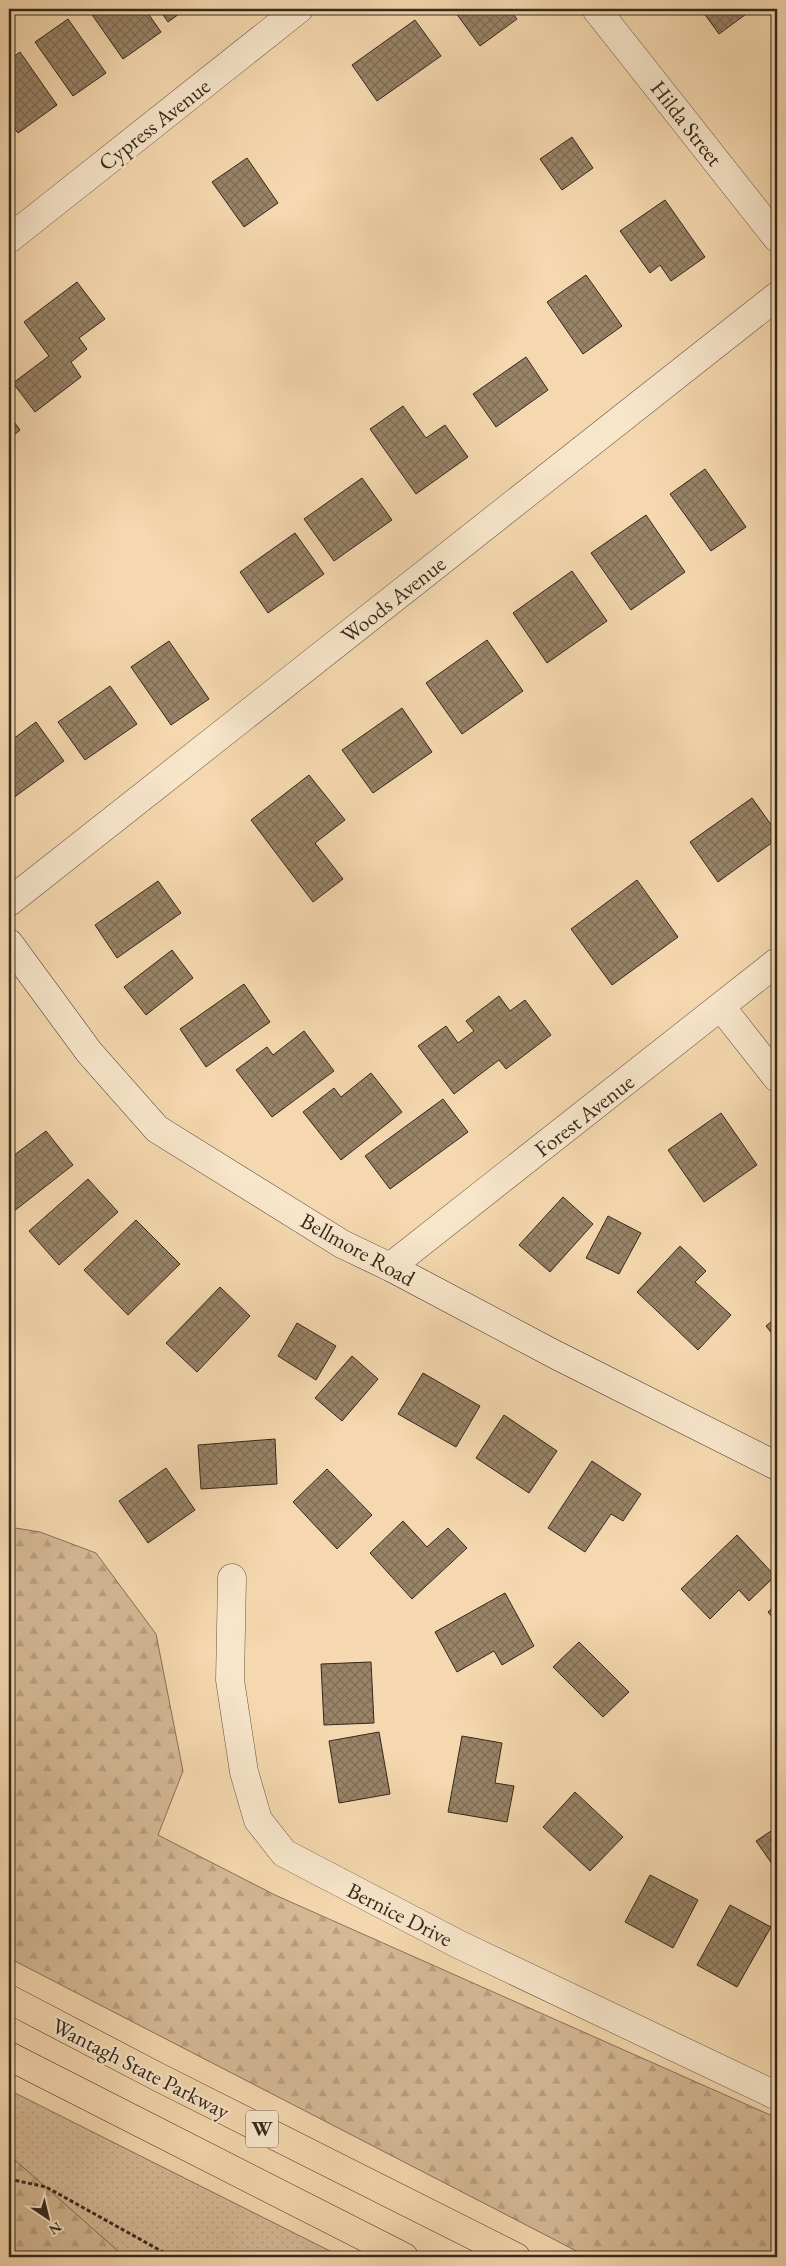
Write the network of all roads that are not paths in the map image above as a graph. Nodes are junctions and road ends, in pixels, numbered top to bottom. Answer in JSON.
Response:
{"nodes":[{"id":1,"x":299,"y":9,"type":"edge"},
{"id":2,"x":596,"y":9,"type":"edge"},
{"id":3,"x":9,"y":238,"type":"edge"},
{"id":4,"x":777,"y":238,"type":"edge"},
{"id":5,"x":777,"y":296,"type":"edge"},
{"id":6,"x":9,"y":902,"type":"edge"},
{"id":7,"x":9,"y":943,"type":"edge"},
{"id":8,"x":777,"y":962,"type":"edge"},
{"id":9,"x":721,"y":1007,"type":"junction"},
{"id":10,"x":777,"y":1078,"type":"edge"},
{"id":11,"x":390,"y":1267,"type":"junction"},
{"id":12,"x":777,"y":1466,"type":"edge"},
{"id":13,"x":232,"y":1578,"type":"dead end"},
{"id":14,"x":9,"y":1999,"type":"edge"},
{"id":15,"x":9,"y":2056,"type":"edge"},
{"id":16,"x":777,"y":2096,"type":"edge"},
{"id":17,"x":404,"y":2257,"type":"edge"},
{"id":18,"x":516,"y":2257,"type":"edge"}],
"edges":[{"from":1,"to":3,"type":"street","name":"Cypress Avenue"},
{"from":2,"to":4,"type":"street","name":"Hilda Street"},
{"from":5,"to":6,"type":"street","name":"Woods Avenue"},
{"from":7,"to":11,"type":"street","name":"Bellmore Road"},
{"from":8,"to":9,"type":"street","name":"Forest Avenue"},
{"from":9,"to":10,"type":"street"},
{"from":9,"to":11,"type":"street","name":"Forest Avenue"},
{"from":11,"to":12,"type":"street","name":"Bellmore Road"},
{"from":13,"to":16,"type":"street","name":"Bernice Drive"},
{"from":14,"to":18,"type":"highway","name":"Wantagh State Parkway","number":"W"},
{"from":15,"to":17,"type":"highway","number":"W"}]}
